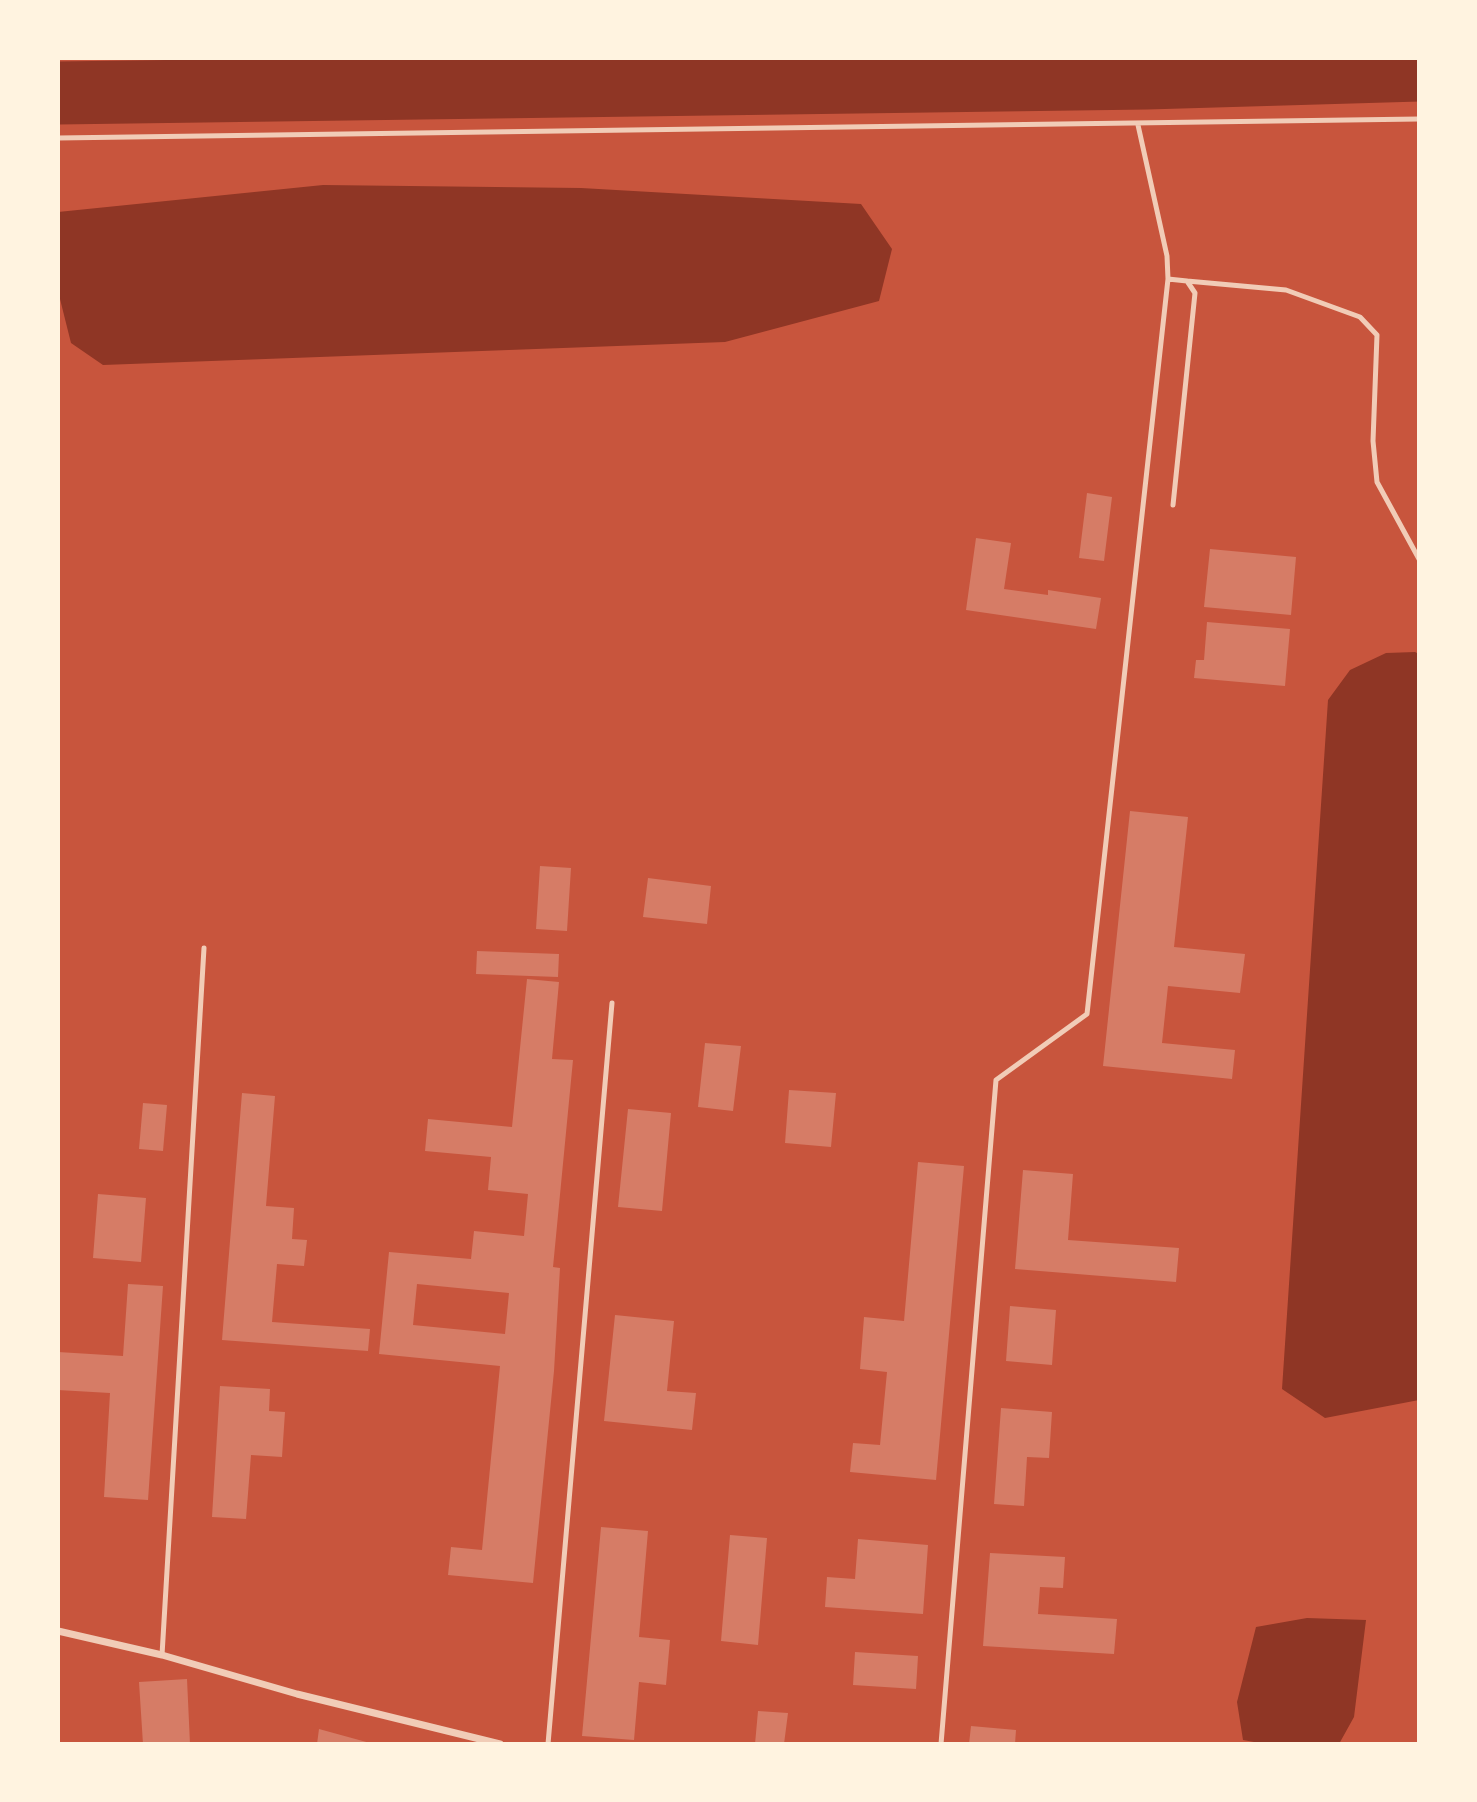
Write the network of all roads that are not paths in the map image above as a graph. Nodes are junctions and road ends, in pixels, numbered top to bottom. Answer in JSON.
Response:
{"nodes":[{"id":1,"x":1419,"y":119,"type":"edge"},
{"id":2,"x":1138,"y":125,"type":"junction"},
{"id":3,"x":58,"y":138,"type":"edge"},
{"id":4,"x":1168,"y":279,"type":"junction"},
{"id":5,"x":1187,"y":281,"type":"junction"},
{"id":6,"x":1173,"y":505,"type":"dead end"},
{"id":7,"x":1419,"y":559,"type":"edge"},
{"id":8,"x":204,"y":948,"type":"dead end"},
{"id":9,"x":612,"y":1003,"type":"dead end"},
{"id":10,"x":58,"y":1631,"type":"edge"},
{"id":11,"x":162,"y":1654,"type":"junction"},
{"id":12,"x":500,"y":1744,"type":"edge"},
{"id":13,"x":548,"y":1744,"type":"edge"},
{"id":14,"x":941,"y":1744,"type":"edge"}],
"edges":[{"from":1,"to":2,"type":"lane"},
{"from":2,"to":3,"type":"lane"},
{"from":2,"to":4,"type":"lane"},
{"from":4,"to":5,"type":"lane"},
{"from":4,"to":14,"type":"lane"},
{"from":5,"to":6,"type":"lane"},
{"from":5,"to":7,"type":"lane"},
{"from":8,"to":11,"type":"lane"},
{"from":9,"to":13,"type":"lane"},
{"from":10,"to":11,"type":"street"},
{"from":11,"to":12,"type":"street"}]}
